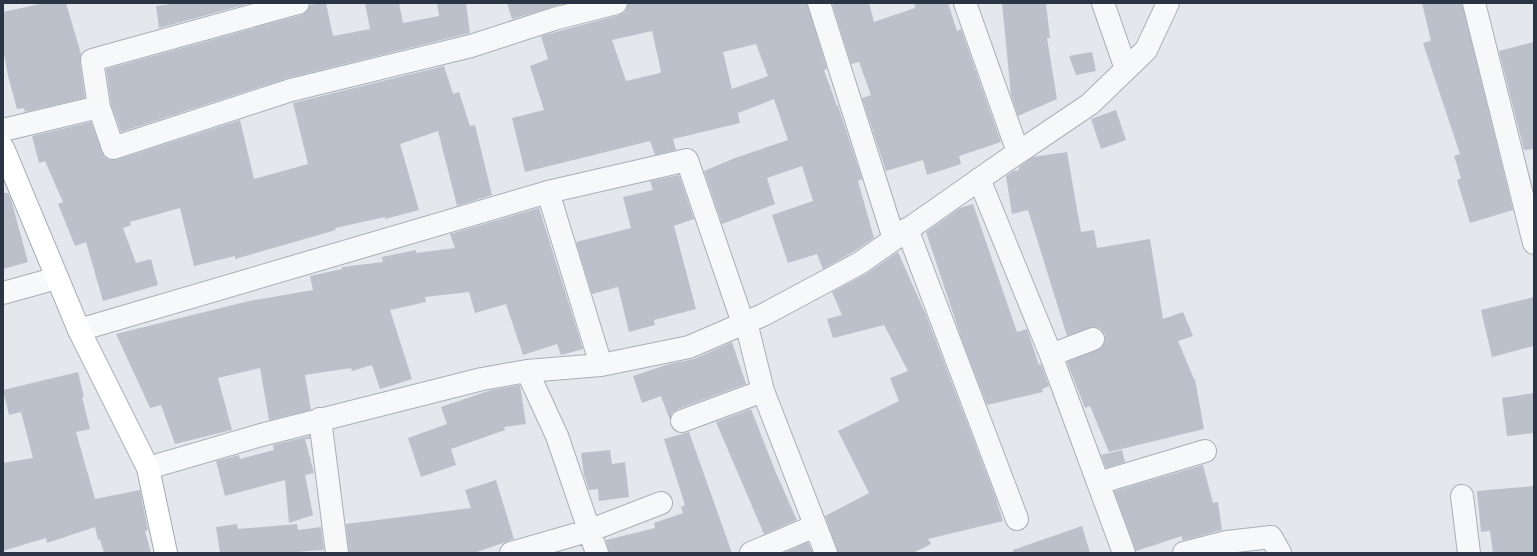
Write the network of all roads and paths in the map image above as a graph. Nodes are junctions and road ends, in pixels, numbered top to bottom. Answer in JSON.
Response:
{"nodes":[{"id":1,"x":298,"y":3,"type":"edge"},
{"id":2,"x":616,"y":3,"type":"edge"},
{"id":3,"x":819,"y":3,"type":"edge"},
{"id":4,"x":965,"y":3,"type":"edge"},
{"id":5,"x":1103,"y":3,"type":"edge"},
{"id":6,"x":1168,"y":3,"type":"edge"},
{"id":7,"x":1474,"y":3,"type":"edge"},
{"id":8,"x":1126,"y":69,"type":"junction"},
{"id":9,"x":99,"y":107,"type":"junction"},
{"id":10,"x":3,"y":130,"type":"edge"},
{"id":11,"x":3,"y":148,"type":"edge"},
{"id":12,"x":1018,"y":152,"type":"junction"},
{"id":13,"x":979,"y":179,"type":"junction"},
{"id":14,"x":548,"y":192,"type":"junction"},
{"id":15,"x":901,"y":234,"type":"junction"},
{"id":16,"x":1534,"y":243,"type":"edge"},
{"id":17,"x":57,"y":278,"type":"junction"},
{"id":18,"x":3,"y":293,"type":"edge"},
{"id":19,"x":745,"y":322,"type":"junction"},
{"id":20,"x":79,"y":330,"type":"junction"},
{"id":21,"x":1093,"y":339,"type":"dead end"},
{"id":22,"x":1051,"y":355,"type":"junction"},
{"id":23,"x":601,"y":365,"type":"junction"},
{"id":24,"x":527,"y":371,"type":"junction"},
{"id":25,"x":763,"y":391,"type":"junction"},
{"id":26,"x":320,"y":419,"type":"junction"},
{"id":27,"x":682,"y":421,"type":"dead end"},
{"id":28,"x":1205,"y":451,"type":"dead end"},
{"id":29,"x":148,"y":468,"type":"junction"},
{"id":30,"x":1098,"y":483,"type":"junction"},
{"id":31,"x":1462,"y":496,"type":"dead end"},
{"id":32,"x":661,"y":503,"type":"dead end"},
{"id":33,"x":1017,"y":519,"type":"dead end"},
{"id":34,"x":815,"y":526,"type":"junction"},
{"id":35,"x":591,"y":530,"type":"junction"},
{"id":36,"x":166,"y":553,"type":"edge"},
{"id":37,"x":337,"y":553,"type":"edge"},
{"id":38,"x":511,"y":553,"type":"edge"},
{"id":39,"x":597,"y":553,"type":"edge"},
{"id":40,"x":751,"y":553,"type":"edge"},
{"id":41,"x":826,"y":553,"type":"edge"},
{"id":42,"x":1124,"y":553,"type":"edge"},
{"id":43,"x":1184,"y":553,"type":"edge"},
{"id":44,"x":1280,"y":553,"type":"edge"},
{"id":45,"x":1469,"y":553,"type":"edge"}],
"edges":[{"from":1,"to":9,"type":"street"},
{"from":2,"to":9,"type":"street"},
{"from":3,"to":15,"type":"street"},
{"from":4,"to":12,"type":"street"},
{"from":5,"to":8,"type":"street"},
{"from":6,"to":8,"type":"street"},
{"from":7,"to":16,"type":"street"},
{"from":8,"to":12,"type":"street"},
{"from":9,"to":10,"type":"street"},
{"from":11,"to":17,"type":"main road"},
{"from":12,"to":13,"type":"street"},
{"from":13,"to":15,"type":"street"},
{"from":13,"to":22,"type":"street"},
{"from":14,"to":19,"type":"street"},
{"from":14,"to":20,"type":"street"},
{"from":14,"to":23,"type":"street"},
{"from":15,"to":19,"type":"street"},
{"from":15,"to":33,"type":"street"},
{"from":17,"to":18,"type":"street"},
{"from":17,"to":20,"type":"main road"},
{"from":19,"to":23,"type":"street"},
{"from":19,"to":25,"type":"street"},
{"from":20,"to":29,"type":"main road"},
{"from":21,"to":22,"type":"street"},
{"from":22,"to":30,"type":"street"},
{"from":23,"to":24,"type":"street"},
{"from":24,"to":26,"type":"street"},
{"from":24,"to":35,"type":"street"},
{"from":25,"to":27,"type":"street"},
{"from":25,"to":34,"type":"street"},
{"from":26,"to":29,"type":"street"},
{"from":26,"to":37,"type":"street"},
{"from":28,"to":30,"type":"street"},
{"from":29,"to":36,"type":"main road"},
{"from":30,"to":42,"type":"street"},
{"from":31,"to":45,"type":"street"},
{"from":32,"to":35,"type":"street"},
{"from":34,"to":40,"type":"street"},
{"from":34,"to":41,"type":"street"},
{"from":35,"to":38,"type":"street"},
{"from":35,"to":39,"type":"street"},
{"from":43,"to":44,"type":"street"}]}
